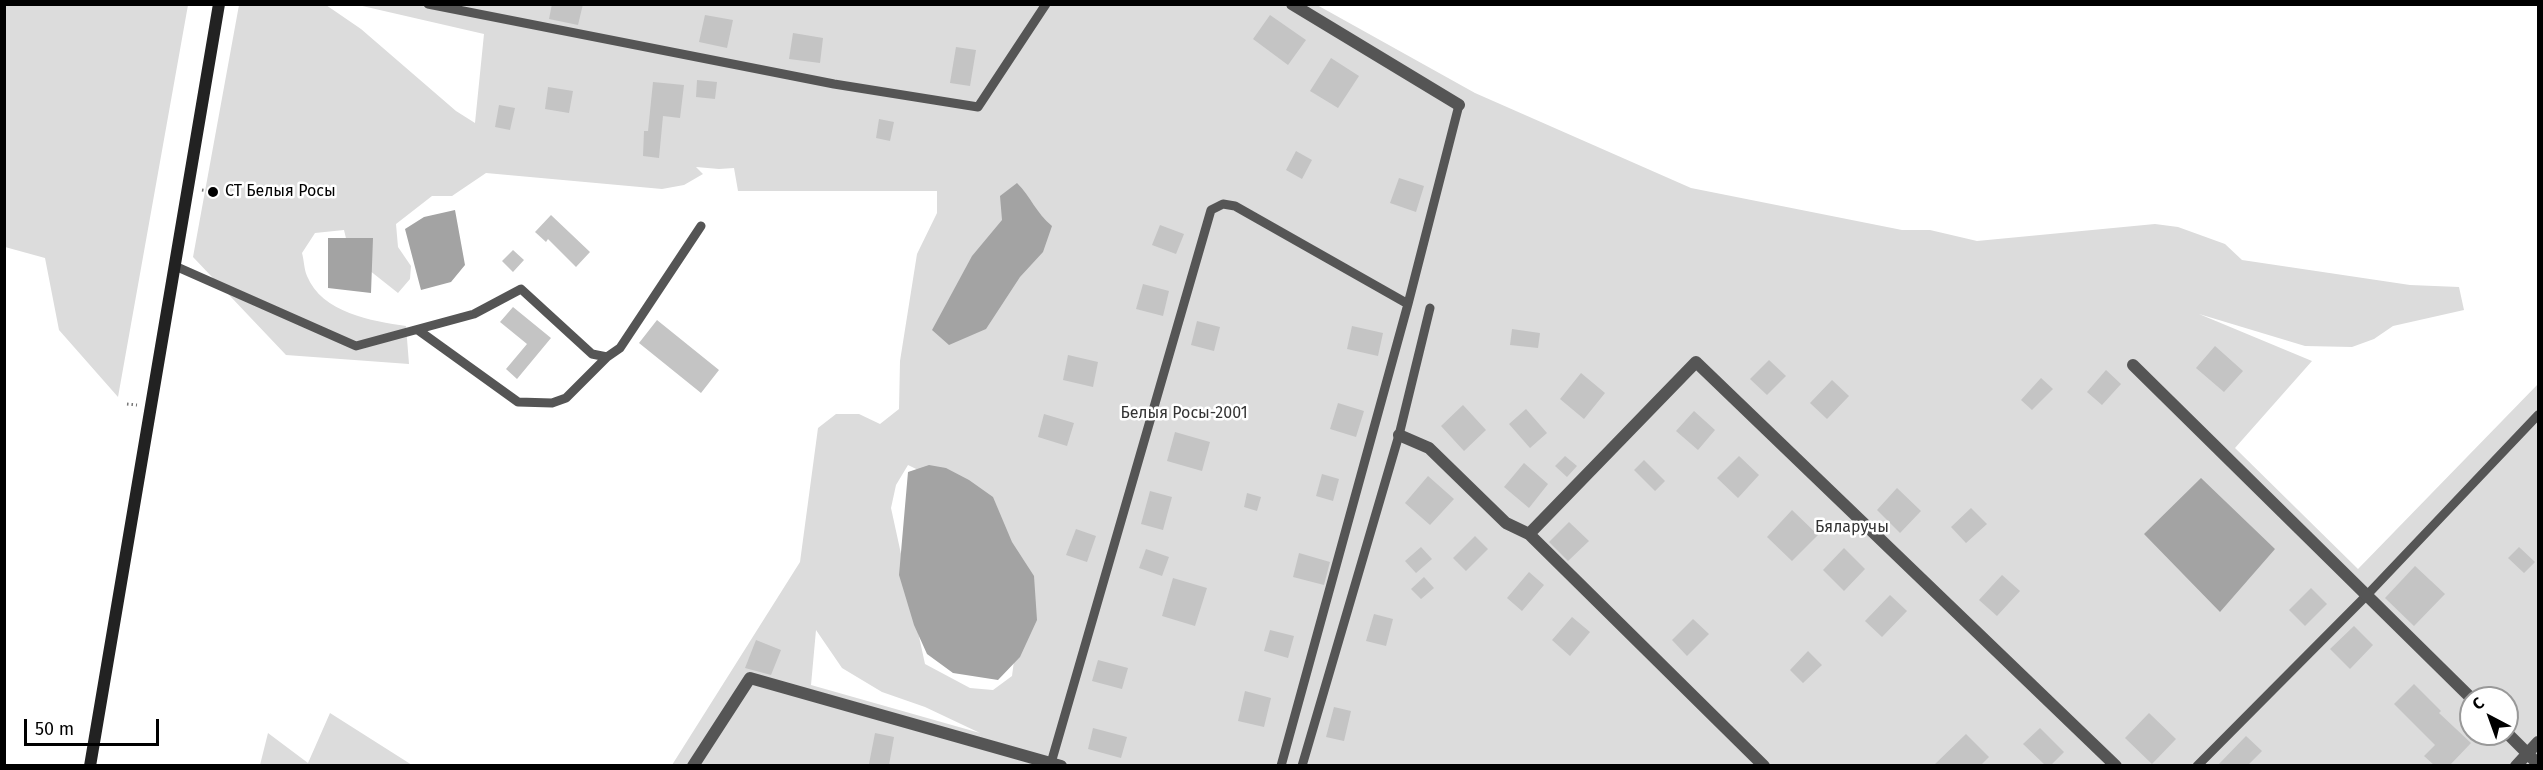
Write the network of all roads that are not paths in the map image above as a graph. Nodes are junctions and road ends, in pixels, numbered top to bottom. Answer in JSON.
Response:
{"nodes":[{"id":1,"x":219,"y":4,"type":"edge"},
{"id":2,"x":428,"y":4,"type":"edge"},
{"id":3,"x":1046,"y":4,"type":"edge"},
{"id":4,"x":1292,"y":4,"type":"edge"},
{"id":5,"x":1459,"y":105,"type":"joint"},
{"id":6,"x":701,"y":226,"type":"dead end"},
{"id":7,"x":175,"y":266,"type":"junction"},
{"id":8,"x":1408,"y":304,"type":"junction"},
{"id":9,"x":1431,"y":308,"type":"dead end"},
{"id":10,"x":418,"y":330,"type":"junction"},
{"id":11,"x":608,"y":357,"type":"junction"},
{"id":12,"x":2133,"y":365,"type":"dead end"},
{"id":13,"x":2538,"y":415,"type":"edge"},
{"id":14,"x":1399,"y":435,"type":"junction"},
{"id":15,"x":1529,"y":534,"type":"junction"},
{"id":16,"x":2367,"y":595,"type":"junction"},
{"id":17,"x":2459,"y":686,"type":"edge"},
{"id":18,"x":2538,"y":742,"type":"edge"},
{"id":19,"x":2519,"y":745,"type":"edge"},
{"id":20,"x":2528,"y":754,"type":"junction"},
{"id":21,"x":1056,"y":764,"type":"edge"},
{"id":22,"x":2538,"y":764,"type":"edge"},
{"id":23,"x":90,"y":765,"type":"edge"},
{"id":24,"x":693,"y":765,"type":"edge"},
{"id":25,"x":1281,"y":765,"type":"edge"},
{"id":26,"x":1302,"y":765,"type":"edge"},
{"id":27,"x":1764,"y":765,"type":"edge"},
{"id":28,"x":2116,"y":765,"type":"edge"},
{"id":29,"x":2197,"y":765,"type":"edge"},
{"id":30,"x":2516,"y":765,"type":"edge"}],
"edges":[{"from":1,"to":7,"type":"main road"},
{"from":2,"to":3,"type":"lane"},
{"from":4,"to":5,"type":"street"},
{"from":5,"to":8,"type":"lane"},
{"from":6,"to":11,"type":"lane"},
{"from":7,"to":10,"type":"lane"},
{"from":7,"to":23,"type":"main road"},
{"from":8,"to":21,"type":"lane"},
{"from":8,"to":25,"type":"lane"},
{"from":9,"to":14,"type":"lane"},
{"from":10,"to":11,"type":"lane"},
{"from":10,"to":11,"type":"lane"},
{"from":12,"to":16,"type":"street"},
{"from":13,"to":16,"type":"lane"},
{"from":14,"to":15,"type":"street"},
{"from":14,"to":26,"type":"lane"},
{"from":15,"to":27,"type":"street"},
{"from":15,"to":28,"type":"street"},
{"from":16,"to":17,"type":"street"},
{"from":16,"to":29,"type":"lane"},
{"from":18,"to":20,"type":"street"},
{"from":19,"to":20,"type":"street"},
{"from":20,"to":22,"type":"street"},
{"from":20,"to":30,"type":"street"},
{"from":21,"to":24,"type":"street"}]}
